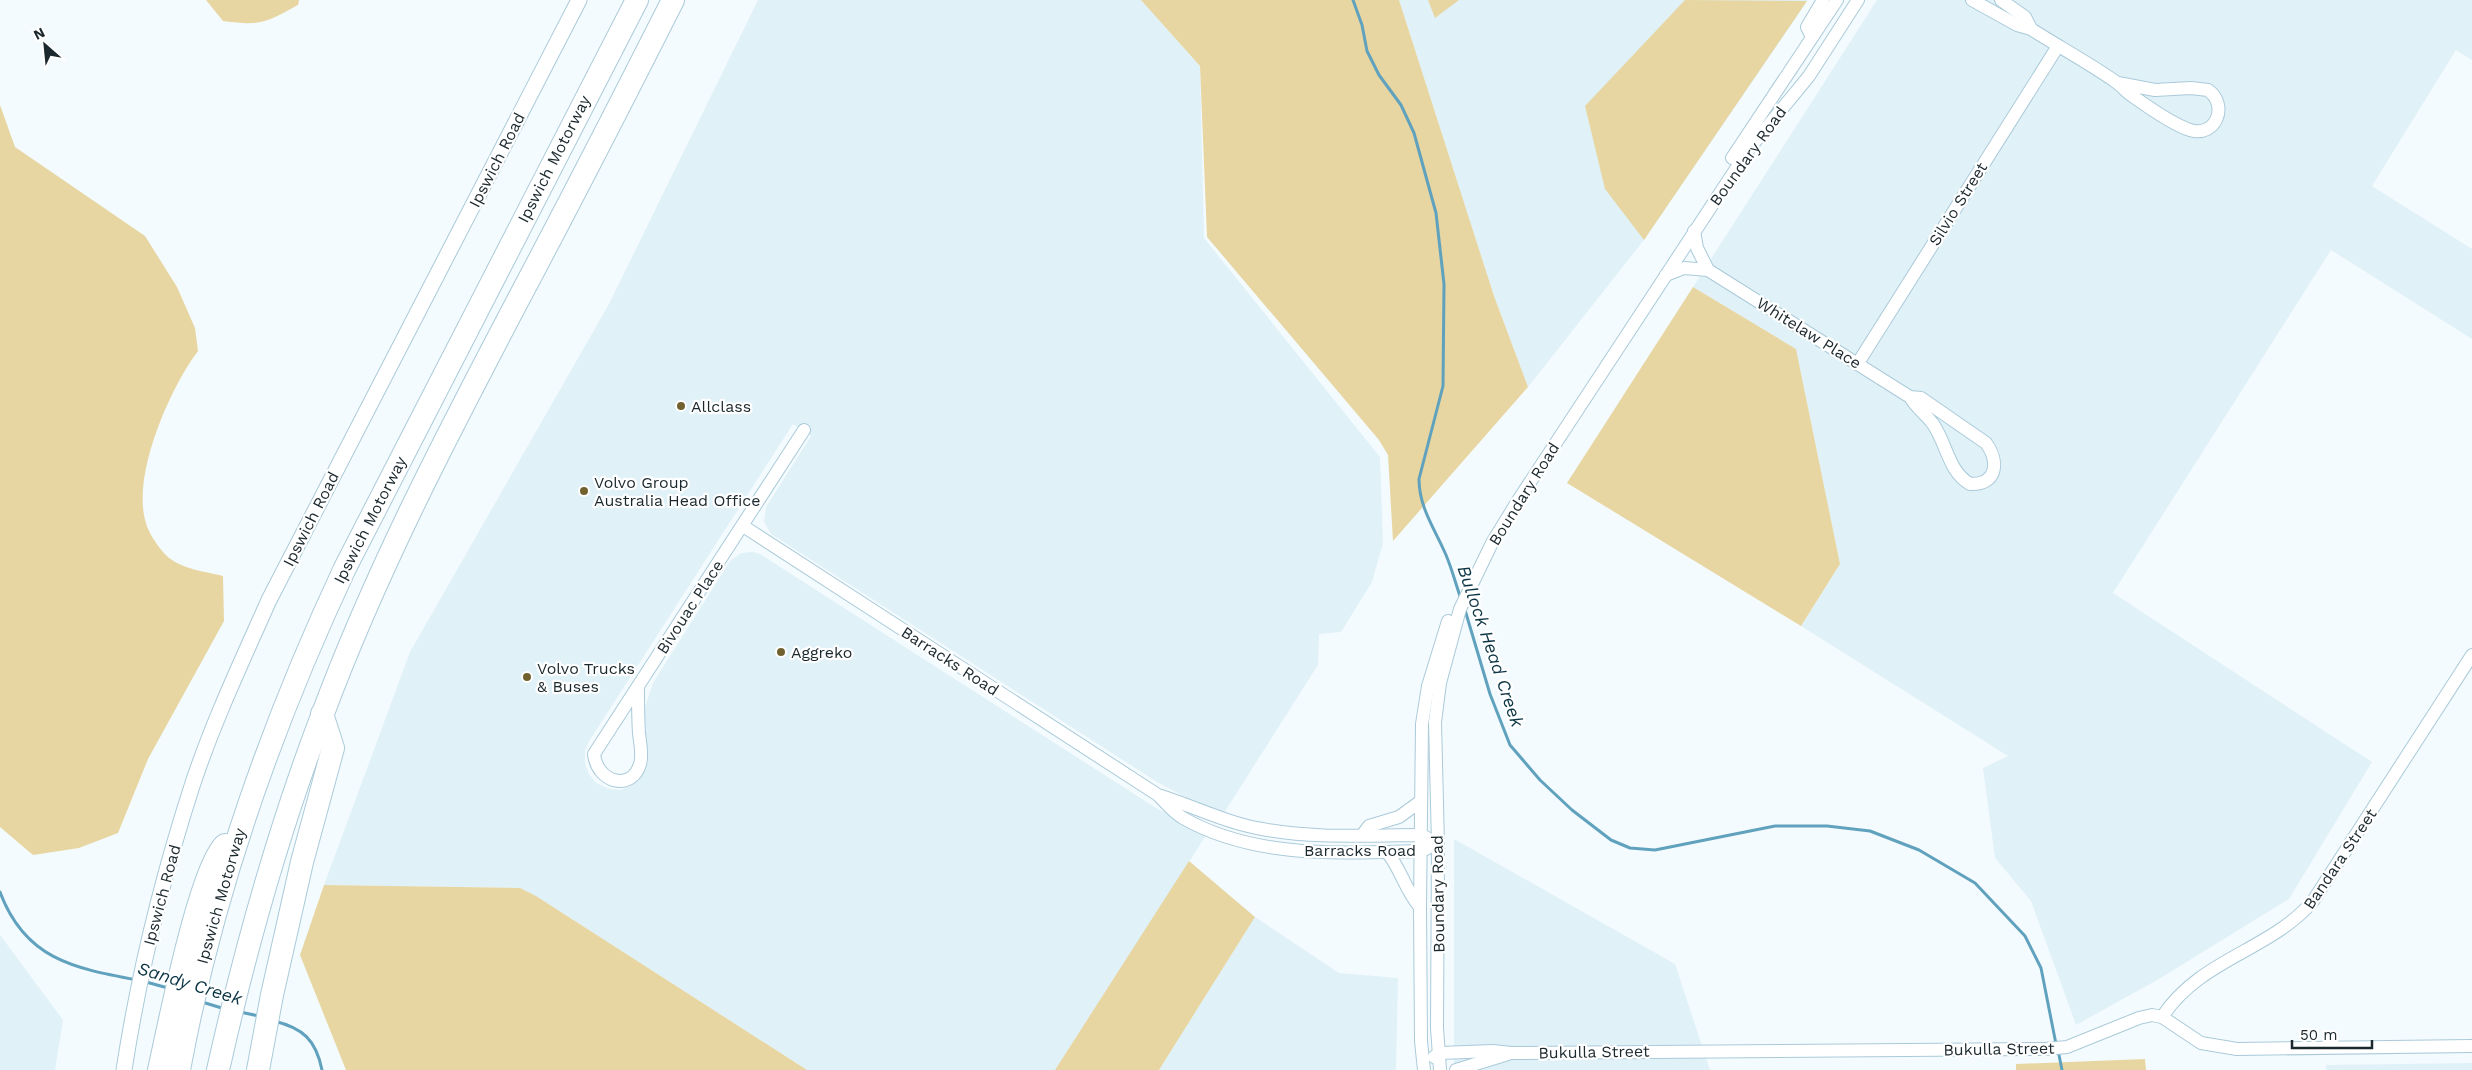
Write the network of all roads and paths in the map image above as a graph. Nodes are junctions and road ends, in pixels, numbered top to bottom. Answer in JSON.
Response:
{"nodes":[{"id":1,"x":579,"y":0,"type":"edge"},
{"id":2,"x":637,"y":0,"type":"edge"},
{"id":3,"x":673,"y":0,"type":"edge"},
{"id":4,"x":1823,"y":0,"type":"edge"},
{"id":5,"x":1837,"y":0,"type":"edge"},
{"id":6,"x":1858,"y":0,"type":"edge"},
{"id":7,"x":1972,"y":0,"type":"edge"},
{"id":8,"x":2001,"y":0,"type":"edge"},
{"id":9,"x":2031,"y":29,"type":"junction"},
{"id":10,"x":1812,"y":37,"type":"junction"},
{"id":11,"x":2058,"y":46,"type":"junction"},
{"id":12,"x":2118,"y":83,"type":"junction"},
{"id":13,"x":1694,"y":231,"type":"junction"},
{"id":14,"x":1708,"y":270,"type":"junction"},
{"id":15,"x":1666,"y":274,"type":"junction"},
{"id":16,"x":1858,"y":363,"type":"junction"},
{"id":17,"x":1910,"y":397,"type":"junction"},
{"id":18,"x":804,"y":430,"type":"dead end"},
{"id":19,"x":1516,"y":497,"type":"junction"},
{"id":20,"x":743,"y":526,"type":"junction"},
{"id":21,"x":1441,"y":655,"type":"junction"},
{"id":22,"x":2472,"y":655,"type":"edge"},
{"id":23,"x":638,"y":687,"type":"junction"},
{"id":24,"x":322,"y":714,"type":"junction"},
{"id":25,"x":1158,"y":795,"type":"junction"},
{"id":26,"x":1421,"y":801,"type":"junction"},
{"id":27,"x":1363,"y":834,"type":"junction"},
{"id":28,"x":1422,"y":835,"type":"junction"},
{"id":29,"x":1438,"y":844,"type":"junction"},
{"id":30,"x":1421,"y":851,"type":"junction"},
{"id":31,"x":1387,"y":852,"type":"junction"},
{"id":32,"x":1420,"y":907,"type":"junction"},
{"id":33,"x":181,"y":1013,"type":"junction"},
{"id":34,"x":2162,"y":1017,"type":"junction"},
{"id":35,"x":2472,"y":1046,"type":"edge"},
{"id":36,"x":1440,"y":1053,"type":"junction"},
{"id":37,"x":1511,"y":1053,"type":"junction"},
{"id":38,"x":1424,"y":1067,"type":"edge"},
{"id":39,"x":124,"y":1070,"type":"edge"},
{"id":40,"x":159,"y":1070,"type":"edge"},
{"id":41,"x":179,"y":1070,"type":"edge"},
{"id":42,"x":218,"y":1070,"type":"edge"},
{"id":43,"x":258,"y":1070,"type":"edge"},
{"id":44,"x":1439,"y":1070,"type":"edge"},
{"id":45,"x":1456,"y":1070,"type":"edge"}],
"edges":[{"from":1,"to":39,"type":"street","name":"Ipswich Road"},
{"from":2,"to":33,"type":"highway","name":"Ipswich Motorway"},
{"from":3,"to":24,"type":"highway","name":"Ipswich Motorway"},
{"from":4,"to":10,"type":"street"},
{"from":5,"to":10,"type":"street","name":"Boundary Road"},
{"from":6,"to":13,"type":"street","name":"Boundary Road"},
{"from":7,"to":9,"type":"street"},
{"from":8,"to":9,"type":"street"},
{"from":9,"to":11,"type":"street"},
{"from":10,"to":19,"type":"street","name":"Boundary Road"},
{"from":11,"to":12,"type":"street"},
{"from":11,"to":16,"type":"street","name":"Silvio Street"},
{"from":12,"to":12,"type":"street"},
{"from":13,"to":14,"type":"street","name":"Whitelaw Place"},
{"from":13,"to":15,"type":"street","name":"Boundary Road"},
{"from":14,"to":15,"type":"street","name":"Whitelaw Place"},
{"from":14,"to":16,"type":"street","name":"Whitelaw Place"},
{"from":15,"to":19,"type":"street","name":"Boundary Road"},
{"from":16,"to":17,"type":"street","name":"Whitelaw Place"},
{"from":17,"to":17,"type":"street","name":"Whitelaw Place"},
{"from":18,"to":20,"type":"street","name":"Bivouac Place"},
{"from":19,"to":21,"type":"street","name":"Boundary Road"},
{"from":20,"to":23,"type":"street","name":"Bivouac Place"},
{"from":20,"to":25,"type":"street","name":"Barracks Road"},
{"from":21,"to":26,"type":"street","name":"Boundary Road"},
{"from":21,"to":29,"type":"street","name":"Boundary Road"},
{"from":22,"to":34,"type":"street","name":"Bandara Street"},
{"from":23,"to":23,"type":"street","name":"Bivouac Place"},
{"from":24,"to":42,"type":"highway","name":"Ipswich Motorway"},
{"from":24,"to":43,"type":"highway"},
{"from":25,"to":27,"type":"street","name":"Barracks Road"},
{"from":25,"to":31,"type":"street","name":"Barracks Road"},
{"from":26,"to":27,"type":"street"},
{"from":26,"to":28,"type":"street","name":"Boundary Road"},
{"from":27,"to":28,"type":"street","name":"Barracks Road"},
{"from":28,"to":29,"type":"street","name":"Barracks Road"},
{"from":28,"to":30,"type":"street","name":"Boundary Road"},
{"from":29,"to":30,"type":"street","name":"Barracks Road"},
{"from":29,"to":36,"type":"street","name":"Boundary Road"},
{"from":30,"to":31,"type":"street","name":"Barracks Road"},
{"from":30,"to":32,"type":"street","name":"Boundary Road"},
{"from":31,"to":32,"type":"street"},
{"from":32,"to":38,"type":"street","name":"Boundary Road"},
{"from":33,"to":40,"type":"highway"},
{"from":33,"to":41,"type":"highway","name":"Ipswich Motorway"},
{"from":34,"to":35,"type":"street"},
{"from":34,"to":37,"type":"street","name":"Bukulla Street"},
{"from":36,"to":37,"type":"street","name":"Bukulla Street"},
{"from":36,"to":38,"type":"street"},
{"from":36,"to":44,"type":"street","name":"Boundary Road"},
{"from":37,"to":45,"type":"street","name":"Bukulla Street"},
{"from":38,"to":44,"type":"street"}]}
